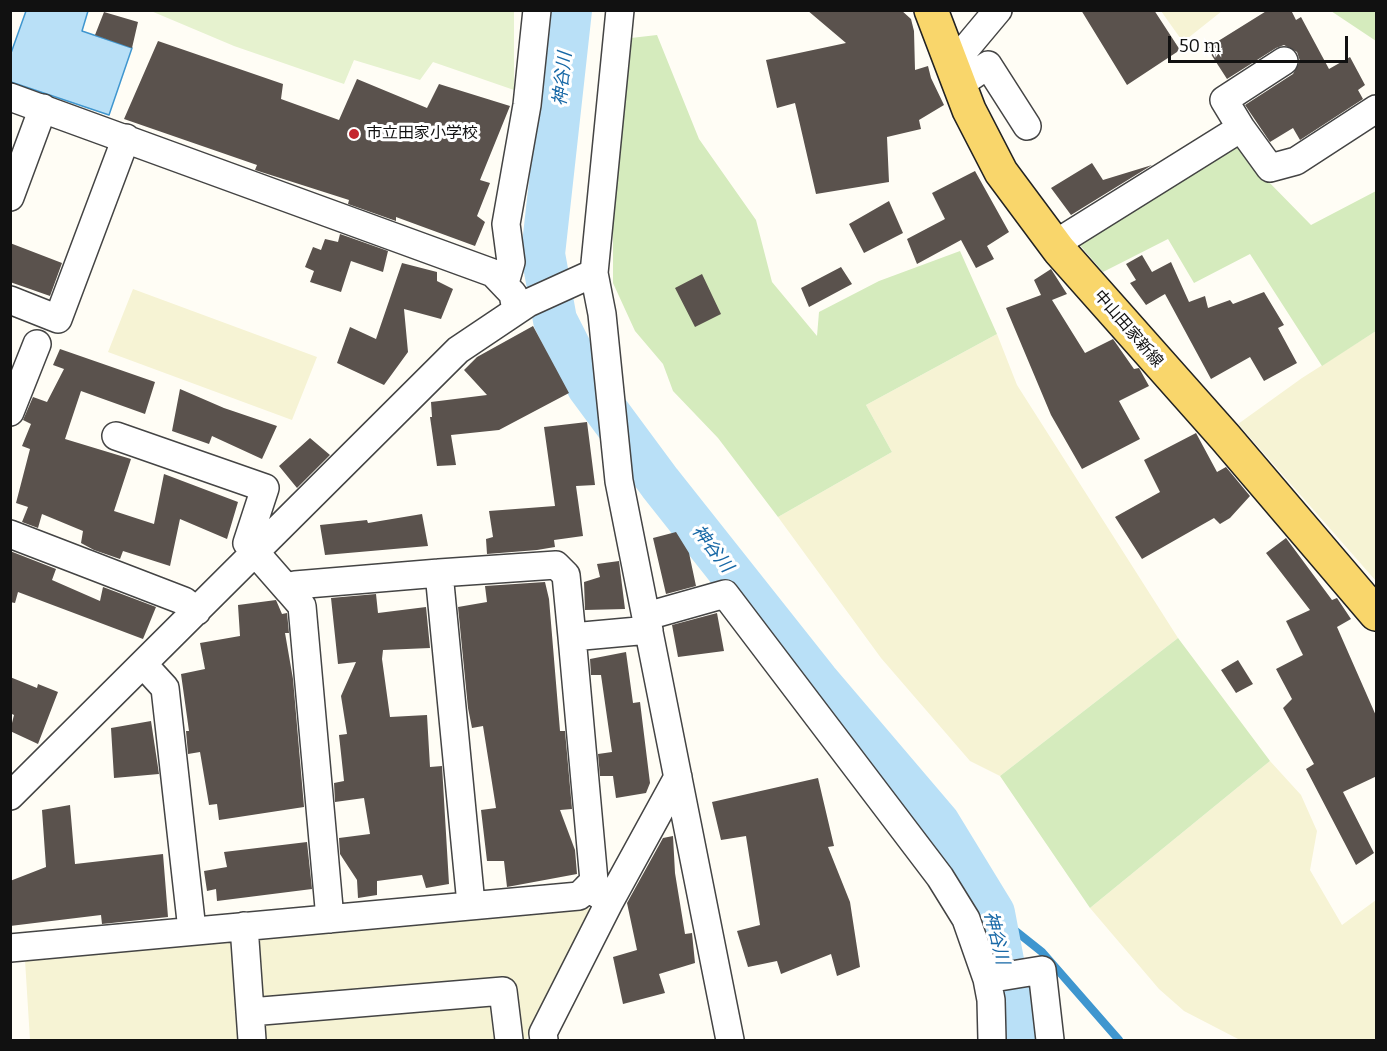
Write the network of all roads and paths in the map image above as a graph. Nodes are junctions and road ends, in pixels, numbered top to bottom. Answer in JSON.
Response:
{"nodes":[{"id":1,"x":537,"y":10,"type":"edge"},
{"id":2,"x":620,"y":10,"type":"edge"},
{"id":3,"x":931,"y":10,"type":"edge"},
{"id":4,"x":998,"y":10,"type":"edge"},
{"id":5,"x":1284,"y":61,"type":"dead end"},
{"id":6,"x":956,"y":75,"type":"junction"},
{"id":7,"x":10,"y":97,"type":"edge"},
{"id":8,"x":43,"y":108,"type":"junction"},
{"id":9,"x":1377,"y":109,"type":"edge"},
{"id":10,"x":1027,"y":126,"type":"dead end"},
{"id":11,"x":1241,"y":128,"type":"junction"},
{"id":12,"x":126,"y":138,"type":"junction"},
{"id":13,"x":10,"y":197,"type":"edge"},
{"id":14,"x":1055,"y":244,"type":"junction"},
{"id":15,"x":587,"y":276,"type":"junction"},
{"id":16,"x":505,"y":283,"type":"junction"},
{"id":17,"x":10,"y":300,"type":"edge"},
{"id":18,"x":522,"y":307,"type":"junction"},
{"id":19,"x":37,"y":344,"type":"dead end"},
{"id":20,"x":10,"y":412,"type":"edge"},
{"id":21,"x":116,"y":436,"type":"dead end"},
{"id":22,"x":10,"y":534,"type":"edge"},
{"id":23,"x":255,"y":553,"type":"junction"},
{"id":24,"x":439,"y":573,"type":"junction"},
{"id":25,"x":289,"y":591,"type":"junction"},
{"id":26,"x":196,"y":611,"type":"junction"},
{"id":27,"x":1377,"y":614,"type":"edge"},
{"id":28,"x":648,"y":623,"type":"junction"},
{"id":29,"x":572,"y":638,"type":"junction"},
{"id":30,"x":144,"y":664,"type":"junction"},
{"id":31,"x":678,"y":777,"type":"junction"},
{"id":32,"x":10,"y":796,"type":"edge"},
{"id":33,"x":587,"y":888,"type":"junction"},
{"id":34,"x":610,"y":901,"type":"junction"},
{"id":35,"x":471,"y":904,"type":"junction"},
{"id":36,"x":330,"y":919,"type":"junction"},
{"id":37,"x":244,"y":926,"type":"junction"},
{"id":38,"x":192,"y":930,"type":"junction"},
{"id":39,"x":10,"y":948,"type":"edge"},
{"id":40,"x":987,"y":980,"type":"junction"},
{"id":41,"x":250,"y":1012,"type":"junction"},
{"id":42,"x":542,"y":1038,"type":"edge"},
{"id":43,"x":252,"y":1041,"type":"edge"},
{"id":44,"x":509,"y":1041,"type":"edge"},
{"id":45,"x":730,"y":1041,"type":"edge"},
{"id":46,"x":992,"y":1041,"type":"edge"},
{"id":47,"x":1050,"y":1041,"type":"edge"}],
"edges":[{"from":1,"to":16,"type":"street"},
{"from":2,"to":15,"type":"street"},
{"from":3,"to":6,"type":"main road","name":"中山田家新線"},
{"from":4,"to":6,"type":"street"},
{"from":5,"to":11,"type":"street"},
{"from":6,"to":10,"type":"street"},
{"from":6,"to":14,"type":"main road","name":"中山田家新線"},
{"from":7,"to":8,"type":"street"},
{"from":8,"to":12,"type":"street"},
{"from":8,"to":13,"type":"street"},
{"from":9,"to":11,"type":"street"},
{"from":11,"to":14,"type":"street"},
{"from":12,"to":16,"type":"street"},
{"from":12,"to":17,"type":"street"},
{"from":14,"to":27,"type":"main road","name":"中山田家新線"},
{"from":15,"to":18,"type":"street"},
{"from":15,"to":28,"type":"street"},
{"from":16,"to":18,"type":"street"},
{"from":18,"to":23,"type":"street"},
{"from":19,"to":20,"type":"street"},
{"from":21,"to":23,"type":"street"},
{"from":22,"to":26,"type":"street"},
{"from":23,"to":25,"type":"street"},
{"from":23,"to":26,"type":"street"},
{"from":24,"to":25,"type":"street"},
{"from":24,"to":29,"type":"street"},
{"from":24,"to":35,"type":"street"},
{"from":25,"to":36,"type":"street"},
{"from":26,"to":30,"type":"street"},
{"from":28,"to":29,"type":"street"},
{"from":28,"to":31,"type":"street"},
{"from":28,"to":40,"type":"street"},
{"from":29,"to":33,"type":"street"},
{"from":30,"to":32,"type":"street"},
{"from":30,"to":38,"type":"street"},
{"from":31,"to":34,"type":"street"},
{"from":31,"to":45,"type":"street"},
{"from":33,"to":34,"type":"street"},
{"from":33,"to":35,"type":"street"},
{"from":34,"to":42,"type":"street"},
{"from":35,"to":36,"type":"street"},
{"from":36,"to":37,"type":"street"},
{"from":37,"to":38,"type":"street"},
{"from":37,"to":41,"type":"street"},
{"from":38,"to":39,"type":"street"},
{"from":40,"to":46,"type":"street"},
{"from":40,"to":47,"type":"street"},
{"from":41,"to":43,"type":"street"},
{"from":41,"to":44,"type":"street"}]}
